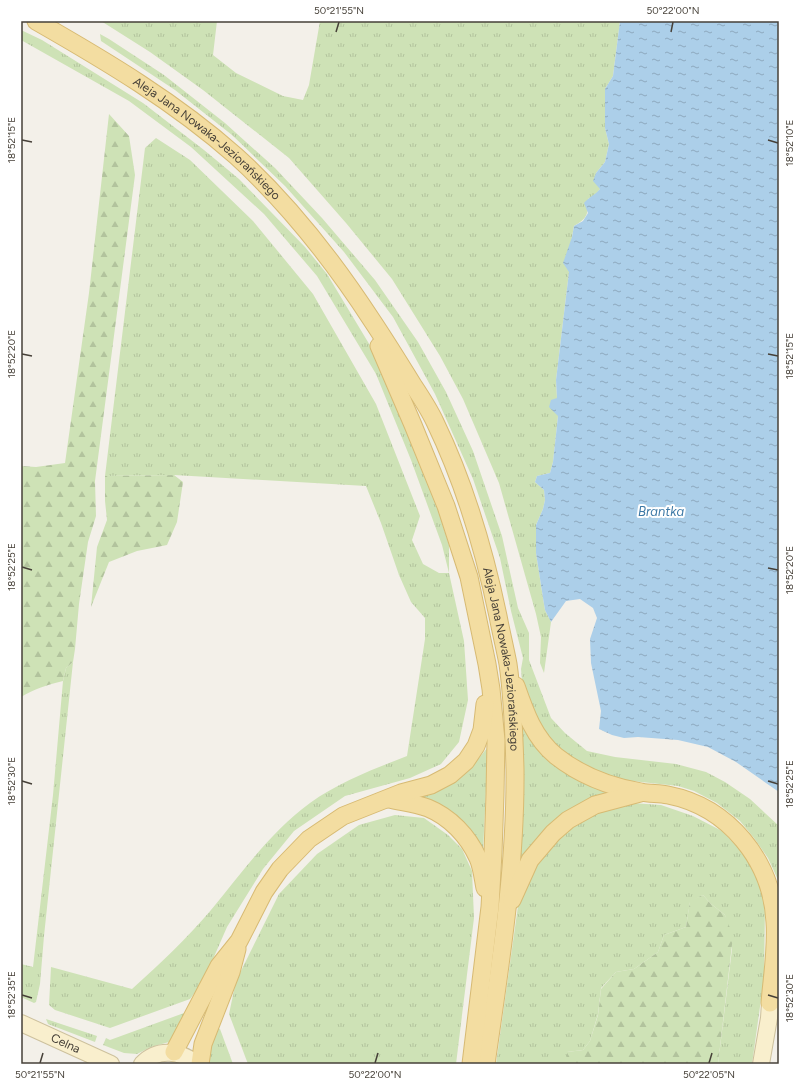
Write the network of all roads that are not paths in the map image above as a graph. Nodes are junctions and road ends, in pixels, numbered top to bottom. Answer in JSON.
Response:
{"nodes":[{"id":1,"x":36,"y":21,"type":"edge"},
{"id":2,"x":350,"y":286,"type":"junction"},
{"id":3,"x":487,"y":664,"type":"junction"},
{"id":4,"x":508,"y":665,"type":"junction"},
{"id":5,"x":642,"y":793,"type":"junction"},
{"id":6,"x":389,"y":799,"type":"junction"},
{"id":7,"x":490,"y":907,"type":"junction"},
{"id":8,"x":507,"y":910,"type":"junction"},
{"id":9,"x":239,"y":940,"type":"junction"},
{"id":10,"x":769,"y":1010,"type":"junction"},
{"id":11,"x":21,"y":1023,"type":"edge"},
{"id":12,"x":174,"y":1052,"type":"junction"},
{"id":13,"x":111,"y":1064,"type":"edge"},
{"id":14,"x":142,"y":1064,"type":"edge"},
{"id":15,"x":198,"y":1064,"type":"edge"},
{"id":16,"x":471,"y":1064,"type":"edge"},
{"id":17,"x":486,"y":1064,"type":"edge"},
{"id":18,"x":761,"y":1064,"type":"edge"},
{"id":19,"x":771,"y":1064,"type":"edge"}],
"edges":[{"from":1,"to":2,"type":"main road","name":"Aleja Jana Nowaka-Jeziorańskiego"},
{"from":2,"to":3,"type":"main road","name":"Aleja Jana Nowaka-Jeziorańskiego"},
{"from":2,"to":4,"type":"main road","name":"Aleja Jana Nowaka-Jeziorańskiego"},
{"from":3,"to":6,"type":"main road"},
{"from":3,"to":7,"type":"main road","name":"Aleja Jana Nowaka-Jeziorańskiego"},
{"from":4,"to":5,"type":"main road"},
{"from":4,"to":8,"type":"main road","name":"Aleja Jana Nowaka-Jeziorańskiego"},
{"from":5,"to":8,"type":"main road"},
{"from":5,"to":10,"type":"main road"},
{"from":6,"to":7,"type":"main road"},
{"from":6,"to":9,"type":"main road"},
{"from":7,"to":16,"type":"main road","name":"Aleja Jana Nowaka-Jeziorańskiego"},
{"from":8,"to":17,"type":"main road","name":"Aleja Jana Nowaka-Jeziorańskiego"},
{"from":9,"to":12,"type":"main road"},
{"from":9,"to":15,"type":"main road"},
{"from":10,"to":18,"type":"street"},
{"from":10,"to":19,"type":"street"},
{"from":11,"to":13,"type":"street","name":"Celna"},
{"from":12,"to":14,"type":"street"},
{"from":12,"to":15,"type":"street"}]}
